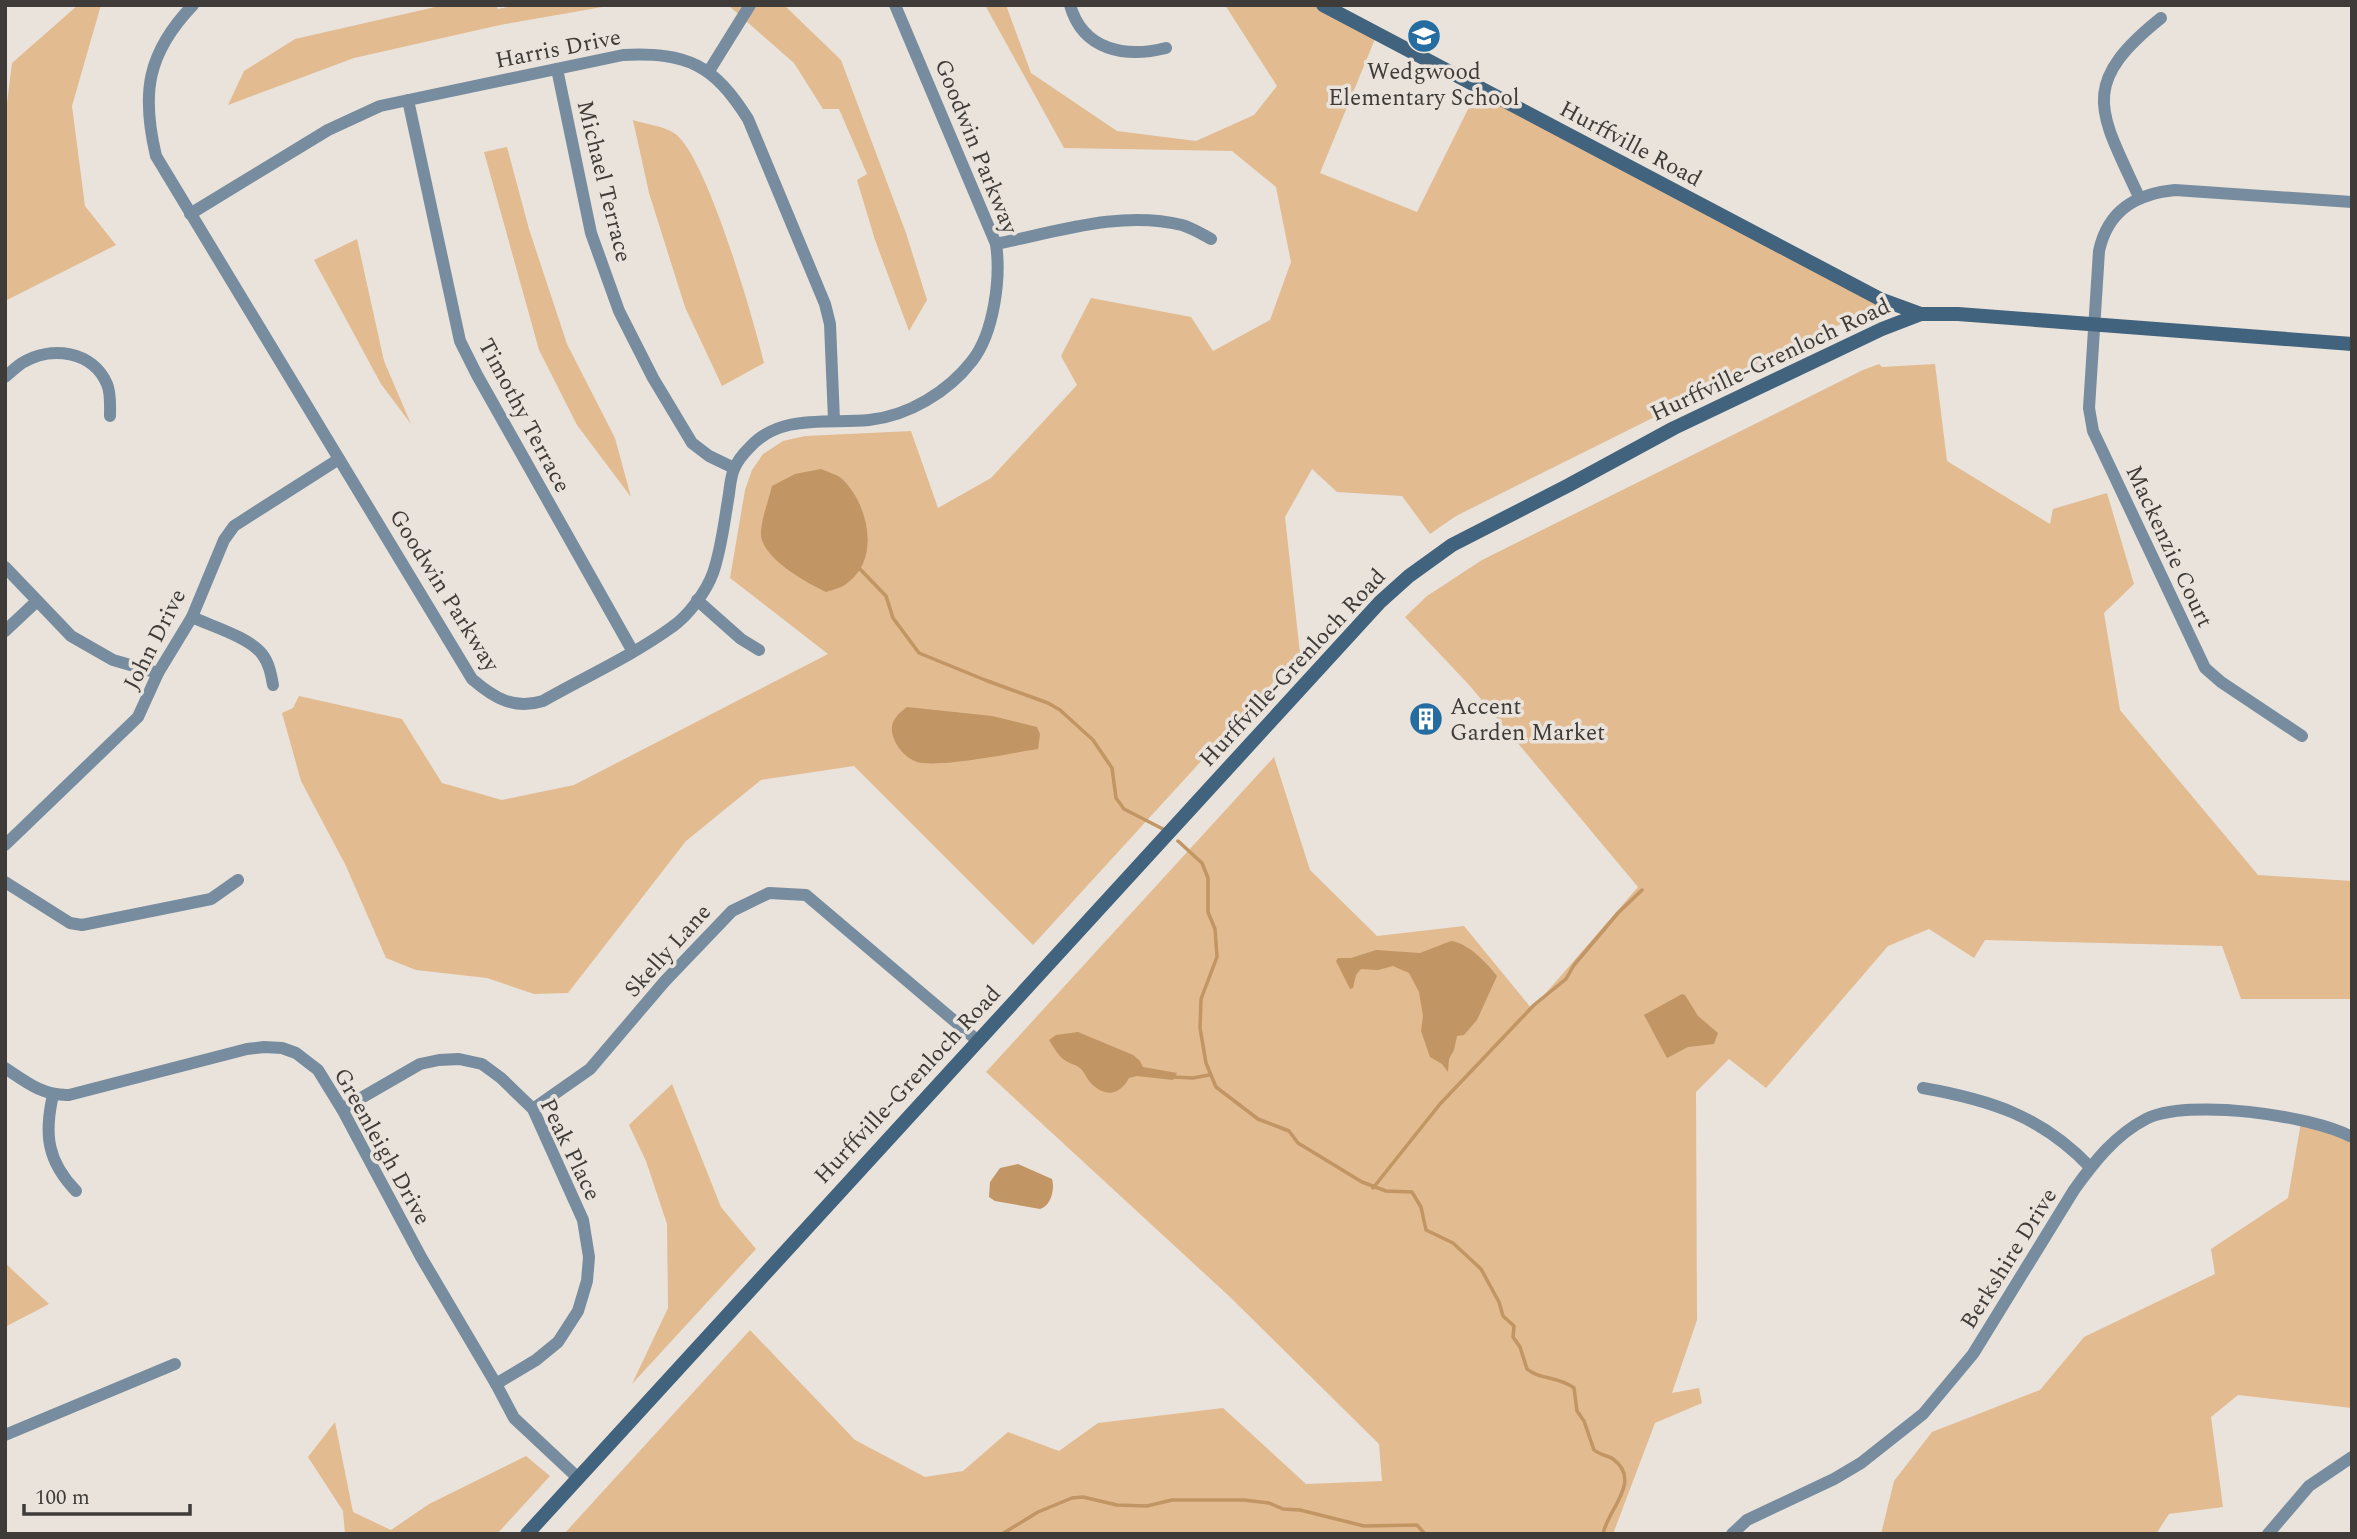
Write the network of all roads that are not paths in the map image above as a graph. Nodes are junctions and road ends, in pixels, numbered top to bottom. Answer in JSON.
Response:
{"nodes":[{"id":1,"x":193,"y":5,"type":"edge"},
{"id":2,"x":750,"y":5,"type":"edge"},
{"id":3,"x":895,"y":5,"type":"edge"},
{"id":4,"x":1070,"y":5,"type":"edge"},
{"id":5,"x":1323,"y":5,"type":"edge"},
{"id":6,"x":2161,"y":18,"type":"dead end"},
{"id":7,"x":1167,"y":48,"type":"dead end"},
{"id":8,"x":557,"y":69,"type":"junction"},
{"id":9,"x":709,"y":71,"type":"junction"},
{"id":10,"x":408,"y":100,"type":"junction"},
{"id":11,"x":2140,"y":197,"type":"junction"},
{"id":12,"x":2352,"y":202,"type":"edge"},
{"id":13,"x":190,"y":214,"type":"junction"},
{"id":14,"x":1211,"y":239,"type":"dead end"},
{"id":15,"x":996,"y":244,"type":"junction"},
{"id":16,"x":1921,"y":314,"type":"junction"},
{"id":17,"x":2095,"y":325,"type":"junction"},
{"id":18,"x":2352,"y":344,"type":"edge"},
{"id":19,"x":5,"y":377,"type":"edge"},
{"id":20,"x":110,"y":416,"type":"dead end"},
{"id":21,"x":834,"y":420,"type":"junction"},
{"id":22,"x":339,"y":459,"type":"junction"},
{"id":23,"x":734,"y":468,"type":"junction"},
{"id":24,"x":5,"y":567,"type":"edge"},
{"id":25,"x":697,"y":600,"type":"junction"},
{"id":26,"x":37,"y":601,"type":"junction"},
{"id":27,"x":192,"y":617,"type":"junction"},
{"id":28,"x":5,"y":631,"type":"edge"},
{"id":29,"x":632,"y":650,"type":"junction"},
{"id":30,"x":759,"y":650,"type":"dead end"},
{"id":31,"x":158,"y":673,"type":"junction"},
{"id":32,"x":273,"y":685,"type":"dead end"},
{"id":33,"x":2302,"y":736,"type":"dead end"},
{"id":34,"x":5,"y":845,"type":"edge"},
{"id":35,"x":238,"y":880,"type":"dead end"},
{"id":36,"x":5,"y":882,"type":"edge"},
{"id":37,"x":978,"y":1041,"type":"junction"},
{"id":38,"x":5,"y":1068,"type":"edge"},
{"id":39,"x":1923,"y":1088,"type":"dead end"},
{"id":40,"x":53,"y":1095,"type":"junction"},
{"id":41,"x":342,"y":1109,"type":"junction"},
{"id":42,"x":533,"y":1109,"type":"junction"},
{"id":43,"x":2352,"y":1137,"type":"edge"},
{"id":44,"x":2091,"y":1167,"type":"junction"},
{"id":45,"x":76,"y":1191,"type":"dead end"},
{"id":46,"x":175,"y":1364,"type":"dead end"},
{"id":47,"x":496,"y":1384,"type":"junction"},
{"id":48,"x":5,"y":1435,"type":"edge"},
{"id":49,"x":2352,"y":1457,"type":"edge"},
{"id":50,"x":577,"y":1478,"type":"junction"},
{"id":51,"x":527,"y":1534,"type":"edge"},
{"id":52,"x":1732,"y":1534,"type":"edge"},
{"id":53,"x":2268,"y":1534,"type":"edge"}],
"edges":[{"from":1,"to":13,"type":"street","name":"Goodwin Parkway"},
{"from":2,"to":9,"type":"street"},
{"from":3,"to":15,"type":"street","name":"Goodwin Parkway"},
{"from":4,"to":7,"type":"street"},
{"from":5,"to":16,"type":"main road","name":"Hurffville Road"},
{"from":6,"to":11,"type":"street"},
{"from":8,"to":9,"type":"street","name":"Harris Drive"},
{"from":8,"to":10,"type":"street","name":"Harris Drive"},
{"from":8,"to":23,"type":"street","name":"Michael Terrace"},
{"from":9,"to":21,"type":"street","name":"Harris Drive"},
{"from":10,"to":13,"type":"street","name":"Harris Drive"},
{"from":10,"to":29,"type":"street","name":"Timothy Terrace"},
{"from":11,"to":12,"type":"street"},
{"from":11,"to":17,"type":"street","name":"Mackenzie Court"},
{"from":13,"to":22,"type":"street","name":"Goodwin Parkway"},
{"from":14,"to":15,"type":"street"},
{"from":15,"to":21,"type":"street","name":"Goodwin Parkway"},
{"from":16,"to":17,"type":"main road","name":"Hurffville-Grenloch Road"},
{"from":16,"to":37,"type":"main road","name":"Hurffville-Grenloch Road"},
{"from":17,"to":18,"type":"main road","name":"Hurffville-Grenloch Road"},
{"from":17,"to":33,"type":"street","name":"Mackenzie Court"},
{"from":19,"to":20,"type":"street"},
{"from":21,"to":23,"type":"street","name":"Goodwin Parkway"},
{"from":22,"to":27,"type":"street","name":"John Drive"},
{"from":22,"to":29,"type":"street","name":"Goodwin Parkway"},
{"from":23,"to":25,"type":"street","name":"Goodwin Parkway"},
{"from":24,"to":26,"type":"street"},
{"from":25,"to":29,"type":"street","name":"Goodwin Parkway"},
{"from":25,"to":30,"type":"street"},
{"from":26,"to":28,"type":"street"},
{"from":26,"to":31,"type":"street"},
{"from":27,"to":31,"type":"street","name":"John Drive"},
{"from":27,"to":32,"type":"street"},
{"from":31,"to":34,"type":"street","name":"John Drive"},
{"from":35,"to":36,"type":"street"},
{"from":37,"to":42,"type":"street","name":"Skelly Lane"},
{"from":37,"to":50,"type":"main road","name":"Hurffville-Grenloch Road"},
{"from":38,"to":40,"type":"street"},
{"from":39,"to":44,"type":"street"},
{"from":40,"to":41,"type":"street","name":"Greenleigh Drive"},
{"from":40,"to":45,"type":"street"},
{"from":41,"to":42,"type":"street","name":"Peak Place"},
{"from":41,"to":47,"type":"street","name":"Greenleigh Drive"},
{"from":42,"to":47,"type":"street","name":"Peak Place"},
{"from":43,"to":44,"type":"street","name":"Berkshire Drive"},
{"from":44,"to":52,"type":"street","name":"Berkshire Drive"},
{"from":46,"to":48,"type":"street"},
{"from":47,"to":50,"type":"street","name":"Greenleigh Drive"},
{"from":49,"to":53,"type":"street"},
{"from":50,"to":51,"type":"main road","name":"Hurffville-Grenloch Road"}]}
